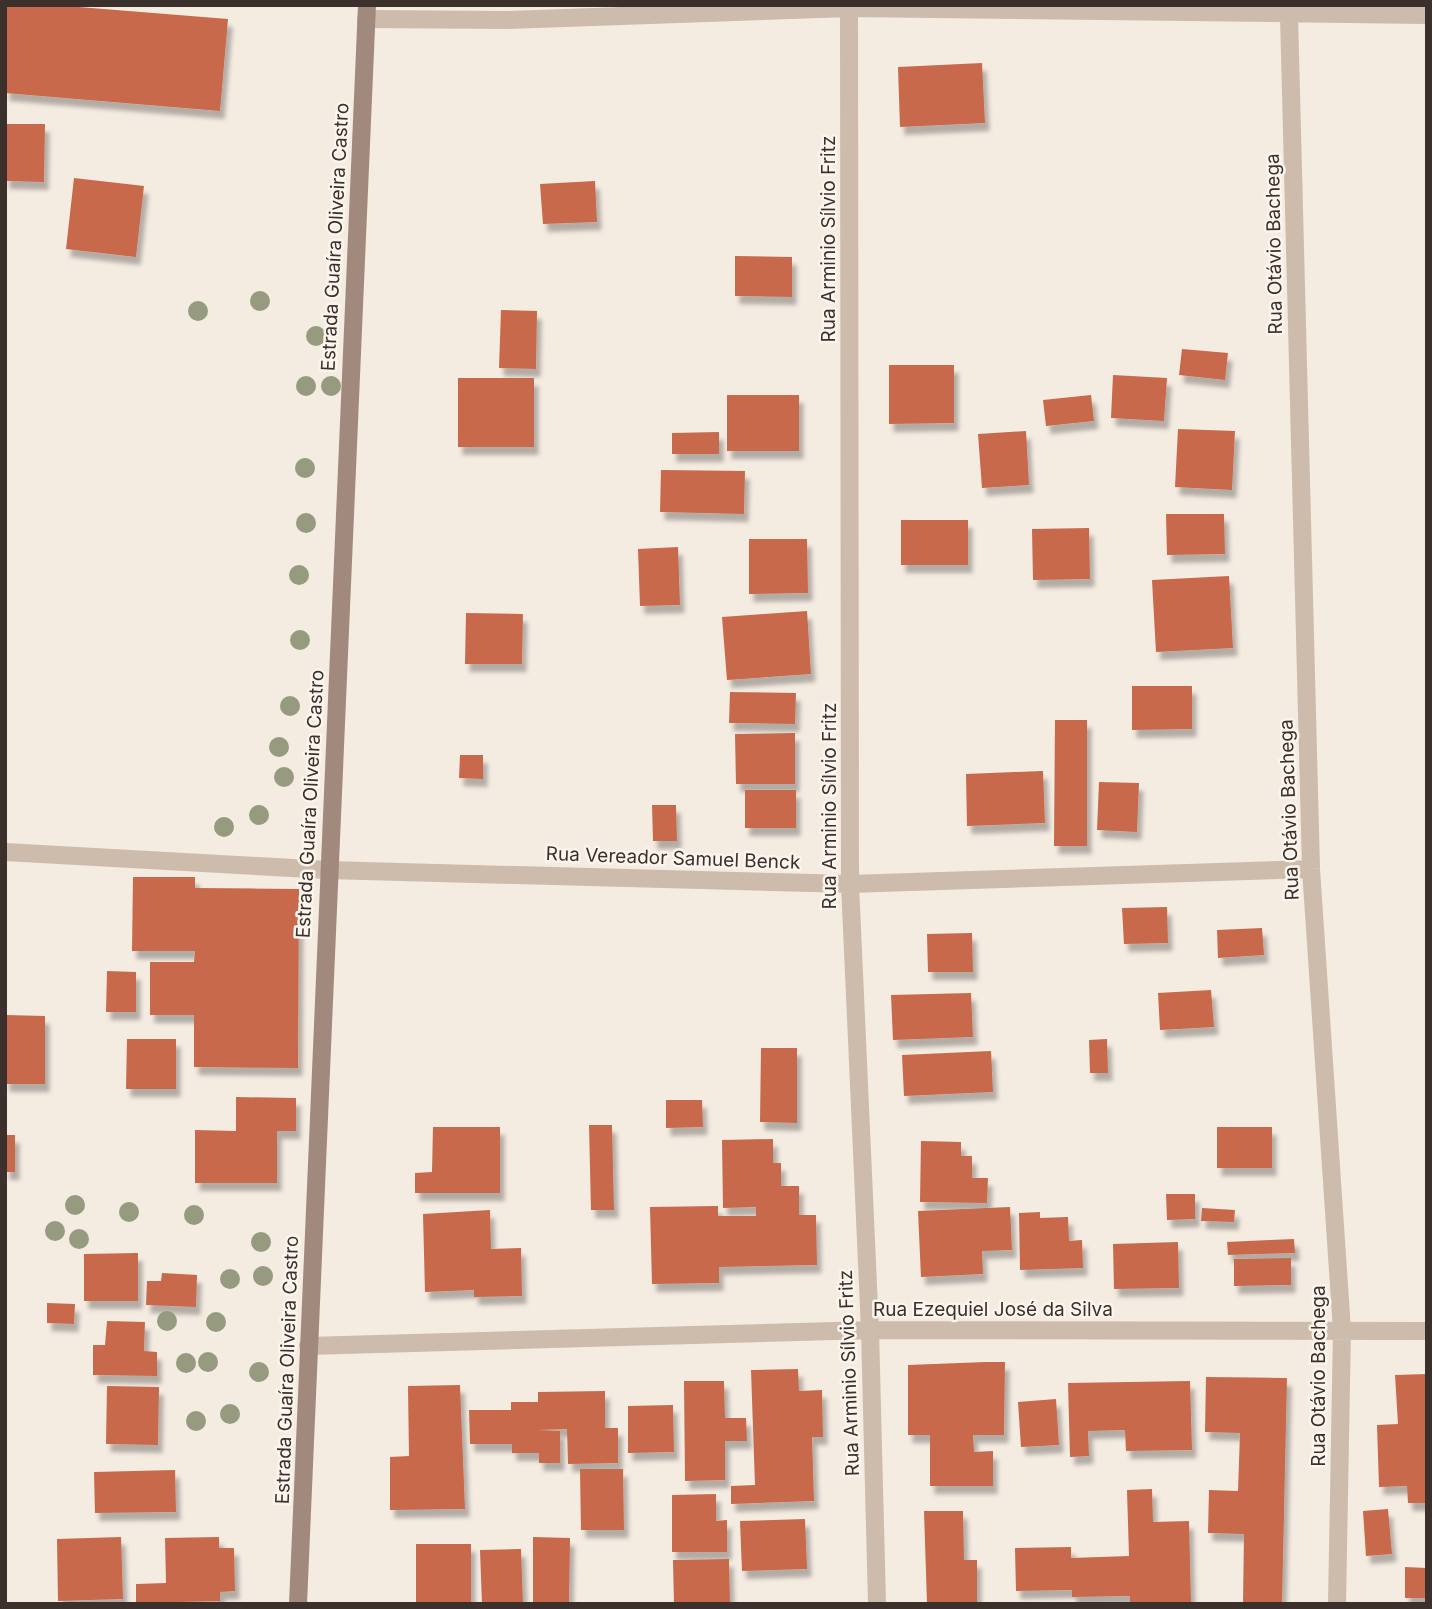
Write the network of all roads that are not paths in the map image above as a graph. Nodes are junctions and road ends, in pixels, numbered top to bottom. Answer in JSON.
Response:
{"nodes":[{"id":1,"x":849,"y":8,"type":"junction"},
{"id":2,"x":366,"y":12,"type":"edge"},
{"id":3,"x":1289,"y":15,"type":"junction"},
{"id":4,"x":1427,"y":15,"type":"edge"},
{"id":5,"x":5,"y":852,"type":"edge"},
{"id":6,"x":1311,"y":869,"type":"junction"},
{"id":7,"x":328,"y":870,"type":"junction"},
{"id":8,"x":850,"y":884,"type":"junction"},
{"id":9,"x":870,"y":1330,"type":"junction"},
{"id":10,"x":1342,"y":1330,"type":"junction"},
{"id":11,"x":1427,"y":1331,"type":"edge"},
{"id":12,"x":309,"y":1346,"type":"junction"},
{"id":13,"x":298,"y":1604,"type":"edge"},
{"id":14,"x":877,"y":1604,"type":"edge"},
{"id":15,"x":1337,"y":1604,"type":"edge"}],
"edges":[{"from":1,"to":2,"type":"street"},
{"from":1,"to":3,"type":"street"},
{"from":1,"to":8,"type":"street","name":"Rua Arminio Sílvio Fritz"},
{"from":2,"to":7,"type":"street","name":"Estrada Guaíra Oliveira Castro"},
{"from":3,"to":4,"type":"street"},
{"from":3,"to":6,"type":"street","name":"Rua Otávio Bachega"},
{"from":5,"to":7,"type":"street","name":"Rua Vereador Samuel Benck"},
{"from":6,"to":8,"type":"street","name":"Rua Vereador Samuel Benck"},
{"from":6,"to":10,"type":"street","name":"Rua Otávio Bachega"},
{"from":7,"to":8,"type":"street","name":"Rua Vereador Samuel Benck"},
{"from":7,"to":12,"type":"street","name":"Estrada Guaíra Oliveira Castro"},
{"from":8,"to":9,"type":"street","name":"Rua Arminio Sílvio Fritz"},
{"from":9,"to":10,"type":"street","name":"Rua Ezequiel José da Silva"},
{"from":9,"to":12,"type":"street","name":"Rua Ezequiel José da Silva"},
{"from":9,"to":14,"type":"street","name":"Rua Arminio Sílvio Fritz"},
{"from":10,"to":11,"type":"street","name":"Rua Ezequiel José da Silva"},
{"from":10,"to":15,"type":"street","name":"Rua Otávio Bachega"},
{"from":12,"to":13,"type":"street","name":"Estrada Guaíra Oliveira Castro"}]}
